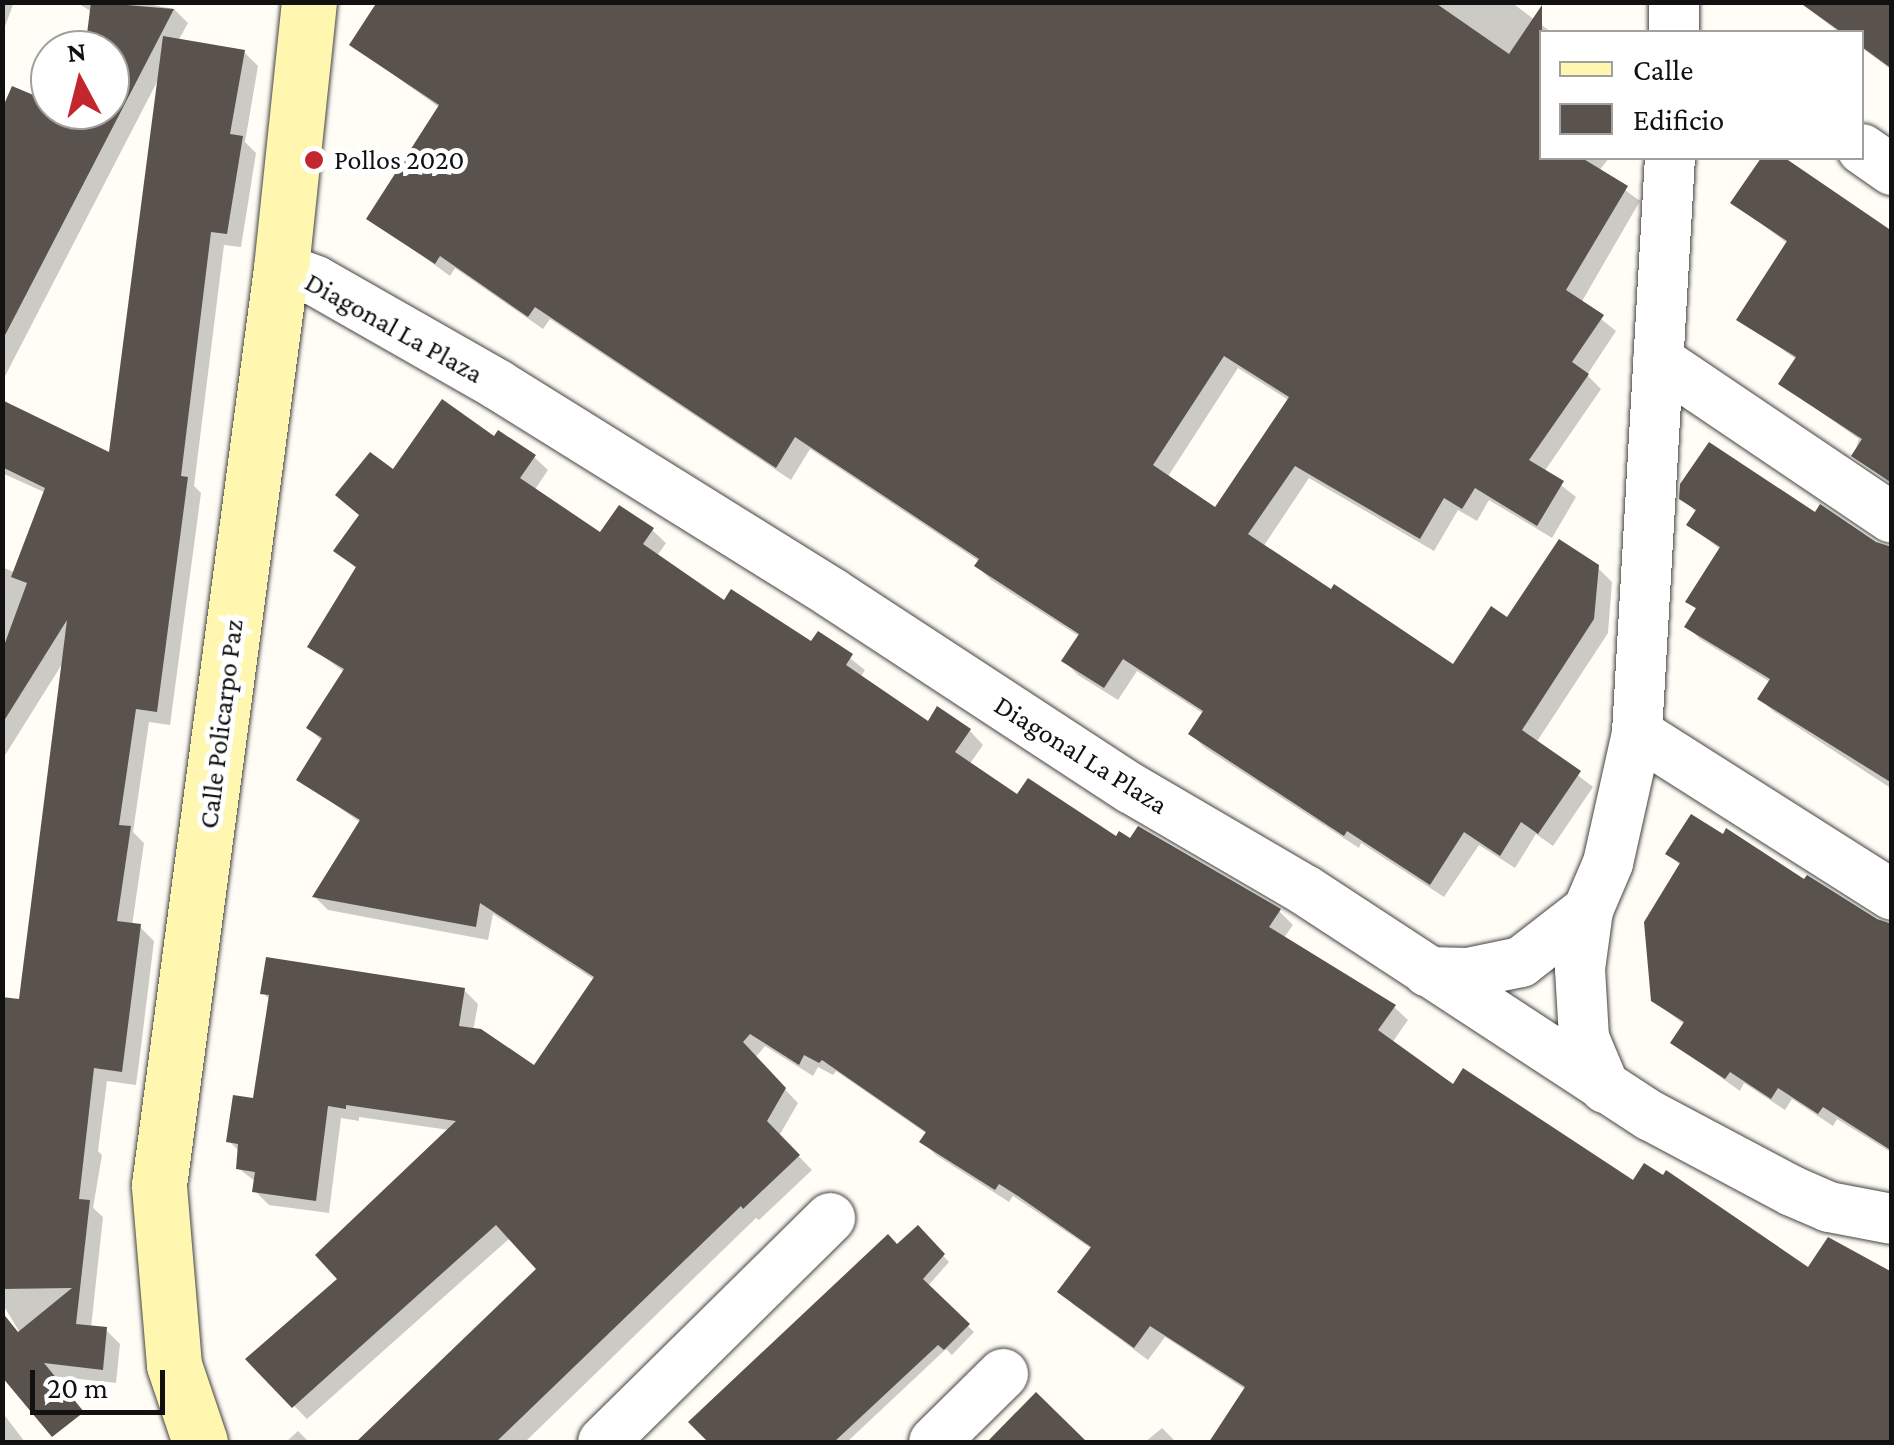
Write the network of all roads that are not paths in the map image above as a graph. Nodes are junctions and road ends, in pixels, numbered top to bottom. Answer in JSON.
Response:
{"nodes":[{"id":1,"x":309,"y":2,"type":"edge"},
{"id":2,"x":1674,"y":2,"type":"edge"},
{"id":3,"x":1674,"y":30,"type":"edge"},
{"id":4,"x":1864,"y":150,"type":"edge"},
{"id":5,"x":1670,"y":160,"type":"edge"},
{"id":6,"x":1892,"y":170,"type":"edge"},
{"id":7,"x":281,"y":268,"type":"junction"},
{"id":8,"x":1658,"y":360,"type":"junction"},
{"id":9,"x":1892,"y":518,"type":"edge"},
{"id":10,"x":1637,"y":733,"type":"junction"},
{"id":11,"x":1892,"y":896,"type":"edge"},
{"id":12,"x":1588,"y":910,"type":"junction"},
{"id":13,"x":1428,"y":972,"type":"junction"},
{"id":14,"x":1605,"y":1088,"type":"junction"},
{"id":15,"x":830,"y":1218,"type":"dead end"},
{"id":16,"x":1892,"y":1219,"type":"edge"},
{"id":17,"x":1003,"y":1374,"type":"dead end"},
{"id":18,"x":200,"y":1442,"type":"edge"},
{"id":19,"x":604,"y":1442,"type":"edge"},
{"id":20,"x":934,"y":1442,"type":"edge"}],
"edges":[{"from":1,"to":7,"type":"street","name":"Calle Policarpo Paz"},
{"from":2,"to":3,"type":"street"},
{"from":4,"to":6,"type":"street"},
{"from":5,"to":8,"type":"street"},
{"from":7,"to":13,"type":"street","name":"Diagonal La Plaza"},
{"from":7,"to":18,"type":"street","name":"Calle Policarpo Paz"},
{"from":8,"to":9,"type":"street"},
{"from":8,"to":10,"type":"street"},
{"from":10,"to":11,"type":"street"},
{"from":10,"to":12,"type":"street"},
{"from":12,"to":13,"type":"street"},
{"from":12,"to":14,"type":"street"},
{"from":13,"to":14,"type":"street","name":"Diagonal La Plaza"},
{"from":14,"to":16,"type":"street","name":"Diagonal La Plaza"},
{"from":15,"to":19,"type":"street"},
{"from":17,"to":20,"type":"street"}]}
